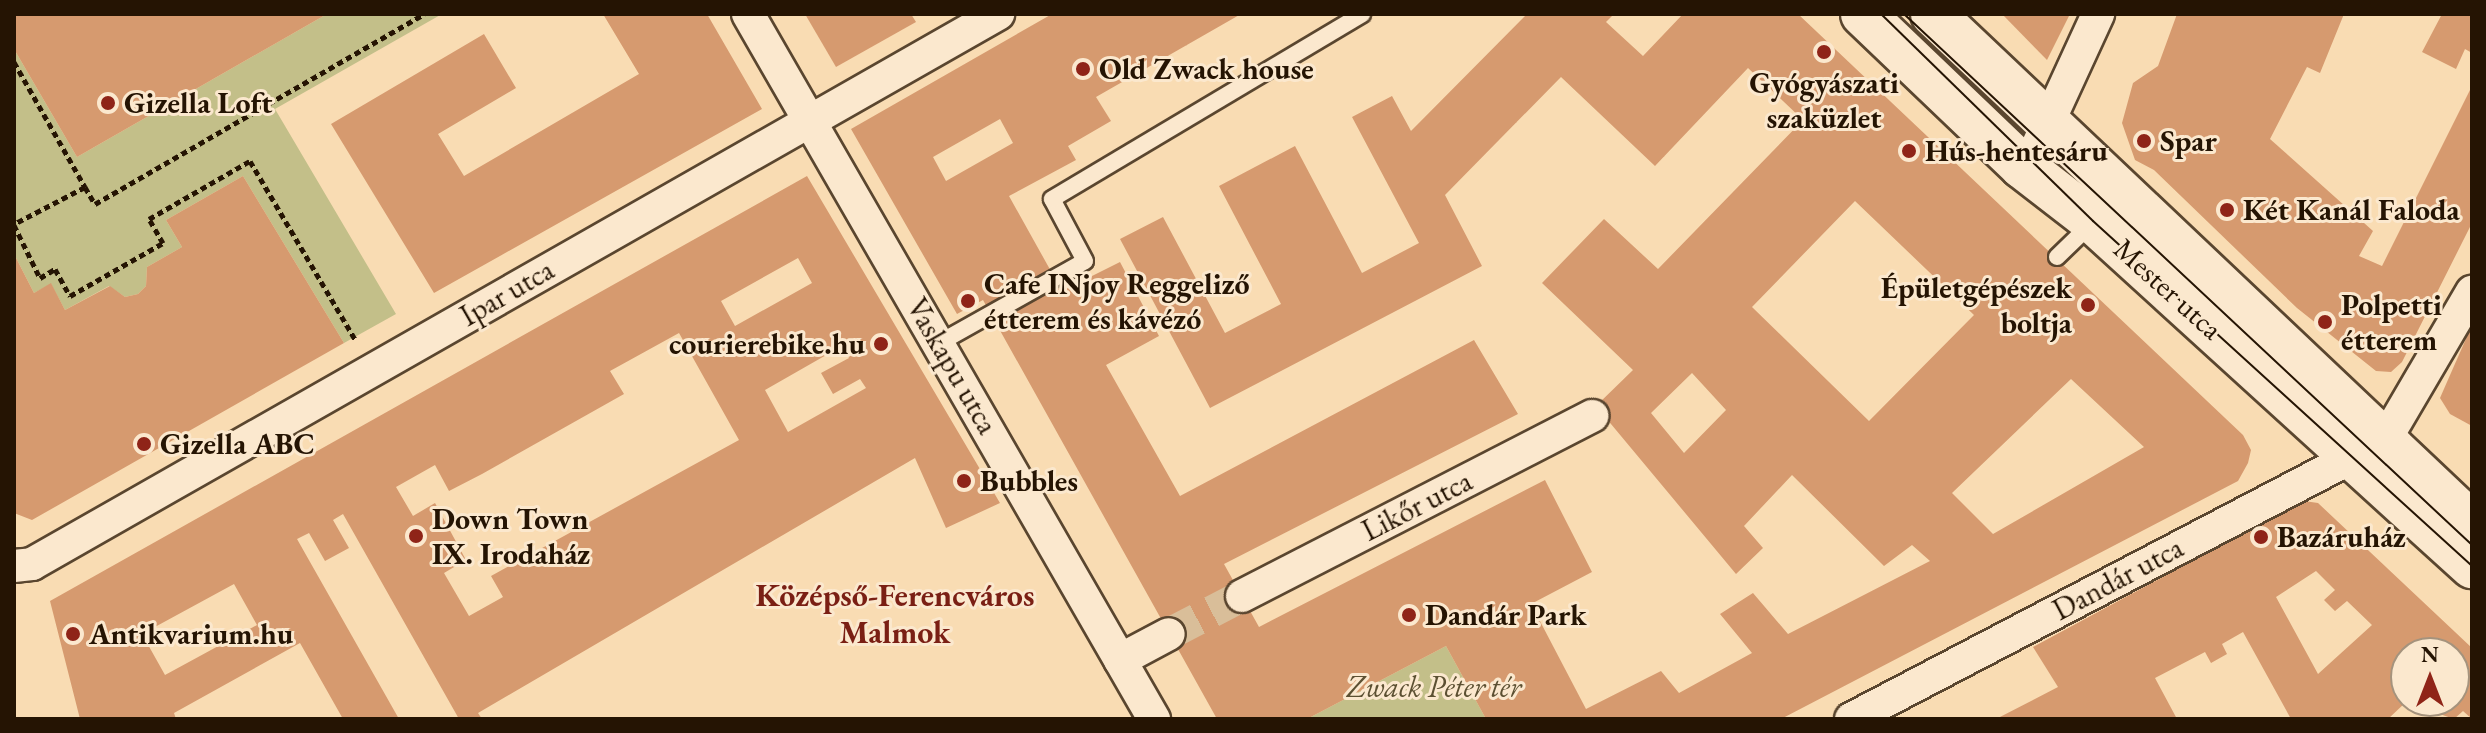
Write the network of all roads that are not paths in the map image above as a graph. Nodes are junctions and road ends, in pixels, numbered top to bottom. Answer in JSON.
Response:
{"nodes":[{"id":1,"x":748,"y":14,"type":"edge"},
{"id":2,"x":998,"y":14,"type":"edge"},
{"id":3,"x":1362,"y":14,"type":"edge"},
{"id":4,"x":1863,"y":14,"type":"edge"},
{"id":5,"x":1933,"y":14,"type":"edge"},
{"id":6,"x":2098,"y":14,"type":"edge"},
{"id":7,"x":811,"y":121,"type":"junction"},
{"id":8,"x":2048,"y":125,"type":"junction"},
{"id":9,"x":2022,"y":166,"type":"junction"},
{"id":10,"x":2093,"y":221,"type":"junction"},
{"id":11,"x":2057,"y":257,"type":"dead end"},
{"id":12,"x":2472,"y":292,"type":"edge"},
{"id":13,"x":939,"y":343,"type":"junction"},
{"id":14,"x":1592,"y":416,"type":"dead end"},
{"id":15,"x":2371,"y":448,"type":"junction"},
{"id":16,"x":2472,"y":524,"type":"edge"},
{"id":17,"x":14,"y":566,"type":"edge"},
{"id":18,"x":2472,"y":566,"type":"edge"},
{"id":19,"x":1242,"y":596,"type":"tunnel mouth"},
{"id":20,"x":1169,"y":634,"type":"tunnel mouth"},
{"id":21,"x":1120,"y":660,"type":"junction"},
{"id":22,"x":1154,"y":719,"type":"edge"},
{"id":23,"x":1851,"y":719,"type":"edge"}],
"edges":[{"from":1,"to":7,"type":"street","name":"Vaskapu utca"},
{"from":2,"to":7,"type":"street","name":"Ipar utca"},
{"from":3,"to":13,"type":"lane"},
{"from":4,"to":9,"type":"street","name":"Mester utca"},
{"from":5,"to":8,"type":"street","name":"Mester utca"},
{"from":6,"to":8,"type":"street"},
{"from":7,"to":13,"type":"street","name":"Vaskapu utca"},
{"from":7,"to":17,"type":"street","name":"Ipar utca"},
{"from":8,"to":9,"type":"street"},
{"from":8,"to":15,"type":"street","name":"Mester utca"},
{"from":9,"to":10,"type":"street","name":"Mester utca"},
{"from":10,"to":11,"type":"lane"},
{"from":10,"to":15,"type":"street","name":"Mester utca"},
{"from":12,"to":15,"type":"street"},
{"from":13,"to":21,"type":"street","name":"Vaskapu utca"},
{"from":14,"to":19,"type":"street","name":"Likőr utca"},
{"from":15,"to":16,"type":"street","name":"Mester utca"},
{"from":15,"to":18,"type":"street","name":"Mester utca"},
{"from":15,"to":23,"type":"street","name":"Dandár utca"},
{"from":20,"to":21,"type":"street"},
{"from":21,"to":22,"type":"street","name":"Vaskapu utca"}]}
